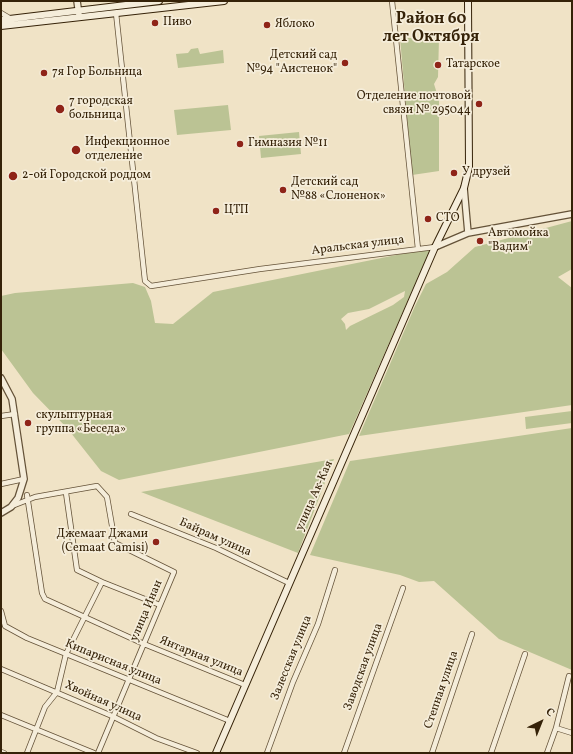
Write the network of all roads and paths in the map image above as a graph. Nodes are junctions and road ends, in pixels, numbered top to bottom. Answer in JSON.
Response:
{"nodes":[{"id":1,"x":77,"y":1,"type":"edge"},
{"id":2,"x":159,"y":1,"type":"edge"},
{"id":3,"x":224,"y":1,"type":"edge"},
{"id":4,"x":392,"y":1,"type":"edge"},
{"id":5,"x":468,"y":1,"type":"edge"},
{"id":6,"x":181,"y":3,"type":"edge"},
{"id":7,"x":1,"y":13,"type":"edge"},
{"id":8,"x":116,"y":13,"type":"junction"},
{"id":9,"x":79,"y":14,"type":"junction"},
{"id":10,"x":11,"y":19,"type":"junction"},
{"id":11,"x":1,"y":20,"type":"edge"},
{"id":12,"x":1,"y":26,"type":"edge"},
{"id":13,"x":464,"y":188,"type":"junction"},
{"id":14,"x":572,"y":214,"type":"edge"},
{"id":15,"x":468,"y":233,"type":"junction"},
{"id":16,"x":435,"y":248,"type":"junction"},
{"id":17,"x":418,"y":249,"type":"junction"},
{"id":18,"x":1,"y":378,"type":"edge"},
{"id":19,"x":15,"y":414,"type":"junction"},
{"id":20,"x":1,"y":416,"type":"edge"},
{"id":21,"x":24,"y":480,"type":"junction"},
{"id":22,"x":1,"y":484,"type":"edge"},
{"id":23,"x":20,"y":493,"type":"junction"},
{"id":24,"x":66,"y":493,"type":"junction"},
{"id":25,"x":28,"y":498,"type":"junction"},
{"id":26,"x":11,"y":507,"type":"junction"},
{"id":27,"x":1,"y":513,"type":"edge"},
{"id":28,"x":131,"y":514,"type":"dead end"},
{"id":29,"x":334,"y":570,"type":"dead end"},
{"id":30,"x":102,"y":582,"type":"junction"},
{"id":31,"x":289,"y":583,"type":"junction"},
{"id":32,"x":403,"y":588,"type":"dead end"},
{"id":33,"x":160,"y":605,"type":"junction"},
{"id":34,"x":1,"y":611,"type":"edge"},
{"id":35,"x":84,"y":616,"type":"junction"},
{"id":36,"x":472,"y":634,"type":"dead end"},
{"id":37,"x":144,"y":644,"type":"junction"},
{"id":38,"x":66,"y":654,"type":"junction"},
{"id":39,"x":525,"y":654,"type":"dead end"},
{"id":40,"x":1,"y":669,"type":"edge"},
{"id":41,"x":569,"y":676,"type":"dead end"},
{"id":42,"x":128,"y":679,"type":"junction"},
{"id":43,"x":244,"y":685,"type":"junction"},
{"id":44,"x":57,"y":692,"type":"junction"},
{"id":45,"x":1,"y":715,"type":"edge"},
{"id":46,"x":112,"y":716,"type":"junction"},
{"id":47,"x":230,"y":721,"type":"junction"},
{"id":48,"x":36,"y":728,"type":"junction"},
{"id":49,"x":556,"y":728,"type":"junction"},
{"id":50,"x":572,"y":733,"type":"edge"},
{"id":51,"x":1,"y":752,"type":"edge"},
{"id":52,"x":4,"y":753,"type":"edge"},
{"id":53,"x":27,"y":753,"type":"edge"},
{"id":54,"x":94,"y":753,"type":"edge"},
{"id":55,"x":98,"y":753,"type":"edge"},
{"id":56,"x":197,"y":753,"type":"edge"},
{"id":57,"x":216,"y":753,"type":"edge"},
{"id":58,"x":267,"y":753,"type":"edge"},
{"id":59,"x":344,"y":753,"type":"edge"},
{"id":60,"x":432,"y":753,"type":"edge"},
{"id":61,"x":491,"y":753,"type":"edge"},
{"id":62,"x":547,"y":753,"type":"edge"}],
"edges":[{"from":1,"to":9,"type":"street"},
{"from":2,"to":9,"type":"main road"},
{"from":3,"to":6,"type":"main road"},
{"from":4,"to":17,"type":"street"},
{"from":5,"to":13,"type":"main road"},
{"from":6,"to":8,"type":"main road"},
{"from":7,"to":10,"type":"street"},
{"from":8,"to":9,"type":"main road"},
{"from":8,"to":17,"type":"street","name":"Аральская улица"},
{"from":9,"to":10,"type":"main road"},
{"from":9,"to":12,"type":"main road"},
{"from":10,"to":11,"type":"main road"},
{"from":13,"to":15,"type":"street"},
{"from":13,"to":16,"type":"main road"},
{"from":14,"to":15,"type":"street","name":"Аральская улица"},
{"from":15,"to":16,"type":"street","name":"Аральская улица"},
{"from":16,"to":17,"type":"street","name":"Аральская улица"},
{"from":16,"to":31,"type":"main road","name":"улица Ак-Кая"},
{"from":18,"to":19,"type":"street"},
{"from":19,"to":20,"type":"street"},
{"from":19,"to":21,"type":"street"},
{"from":21,"to":22,"type":"street"},
{"from":21,"to":23,"type":"street"},
{"from":23,"to":25,"type":"street"},
{"from":23,"to":26,"type":"street"},
{"from":24,"to":25,"type":"street"},
{"from":24,"to":30,"type":"street"},
{"from":24,"to":33,"type":"street","name":"улица Инан"},
{"from":25,"to":26,"type":"street"},
{"from":25,"to":35,"type":"street","name":"Янтарная улица"},
{"from":26,"to":27,"type":"street"},
{"from":28,"to":31,"type":"street","name":"Байрам улица"},
{"from":29,"to":58,"type":"street","name":"Залесская улица"},
{"from":30,"to":33,"type":"street"},
{"from":30,"to":35,"type":"street"},
{"from":31,"to":43,"type":"main road","name":"улица Ак-Кая"},
{"from":32,"to":59,"type":"street","name":"Заводская улица"},
{"from":33,"to":37,"type":"street","name":"улица Инан"},
{"from":34,"to":38,"type":"street","name":"Кипарисная улица"},
{"from":35,"to":37,"type":"street","name":"Янтарная улица"},
{"from":35,"to":38,"type":"street"},
{"from":36,"to":60,"type":"street","name":"Степная улица"},
{"from":37,"to":42,"type":"street","name":"улица Инан"},
{"from":37,"to":43,"type":"street","name":"Янтарная улица"},
{"from":38,"to":42,"type":"street","name":"Кипарисная улица"},
{"from":38,"to":44,"type":"street"},
{"from":39,"to":61,"type":"street"},
{"from":40,"to":44,"type":"street","name":"Хвойная улица"},
{"from":41,"to":49,"type":"street"},
{"from":42,"to":46,"type":"street","name":"улица Инан"},
{"from":42,"to":47,"type":"street","name":"Кипарисная улица"},
{"from":43,"to":47,"type":"main road","name":"улица Ак-Кая"},
{"from":44,"to":46,"type":"street","name":"Хвойная улица"},
{"from":44,"to":48,"type":"street"},
{"from":45,"to":48,"type":"street"},
{"from":46,"to":55,"type":"street","name":"улица Инан"},
{"from":46,"to":56,"type":"street","name":"Хвойная улица"},
{"from":47,"to":57,"type":"main road","name":"улица Ак-Кая"},
{"from":48,"to":53,"type":"street"},
{"from":48,"to":54,"type":"street"},
{"from":49,"to":50,"type":"street"},
{"from":49,"to":62,"type":"street"},
{"from":51,"to":52,"type":"street"}]}
